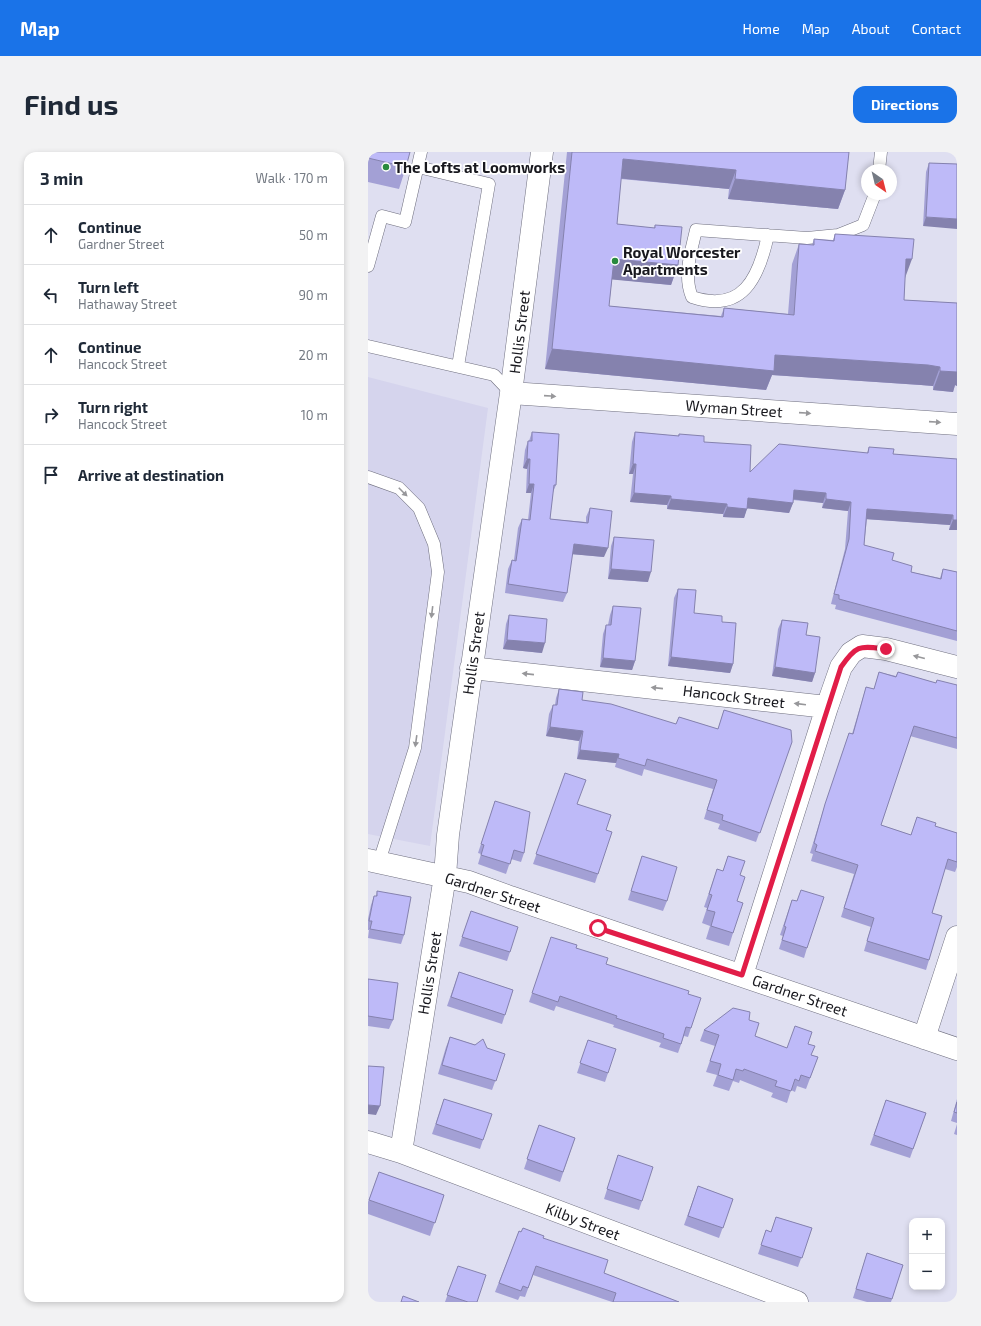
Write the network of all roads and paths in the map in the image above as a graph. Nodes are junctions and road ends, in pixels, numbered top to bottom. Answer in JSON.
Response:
{"nodes":[{"id":1,"x":422,"y":152,"type":"edge"},
{"id":2,"x":542,"y":152,"type":"edge"},
{"id":3,"x":881,"y":152,"type":"edge"},
{"id":4,"x":880,"y":164,"type":"edge"},
{"id":5,"x":418,"y":167,"type":"junction"},
{"id":6,"x":873,"y":200,"type":"edge"},
{"id":7,"x":768,"y":235,"type":"junction"},
{"id":8,"x":368,"y":266,"type":"edge"},
{"id":9,"x":368,"y":346,"type":"edge"},
{"id":10,"x":458,"y":366,"type":"junction"},
{"id":11,"x":511,"y":393,"type":"junction"},
{"id":12,"x":957,"y":424,"type":"edge"},
{"id":13,"x":368,"y":477,"type":"edge"},
{"id":14,"x":957,"y":667,"type":"edge"},
{"id":15,"x":471,"y":668,"type":"junction"},
{"id":16,"x":827,"y":707,"type":"junction"},
{"id":17,"x":373,"y":861,"type":"edge"},
{"id":18,"x":445,"y":876,"type":"junction"},
{"id":19,"x":957,"y":937,"type":"edge"},
{"id":20,"x":742,"y":975,"type":"junction"},
{"id":21,"x":924,"y":1038,"type":"junction"},
{"id":22,"x":957,"y":1049,"type":"edge"},
{"id":23,"x":368,"y":1142,"type":"edge"},
{"id":24,"x":401,"y":1152,"type":"junction"},
{"id":25,"x":797,"y":1302,"type":"edge"}],
"edges":[{"from":1,"to":5,"type":"lane"},
{"from":2,"to":11,"type":"street","name":"Hollis Street"},
{"from":3,"to":4,"type":"lane"},
{"from":5,"to":8,"type":"lane"},
{"from":5,"to":10,"type":"lane"},
{"from":6,"to":7,"type":"lane"},
{"from":7,"to":7,"type":"lane"},
{"from":9,"to":10,"type":"lane"},
{"from":10,"to":11,"type":"lane"},
{"from":11,"to":12,"type":"street","name":"Wyman Street","one_way":true},
{"from":11,"to":15,"type":"street","name":"Hollis Street"},
{"from":13,"to":17,"type":"lane","one_way":true},
{"from":14,"to":16,"type":"street","one_way":true},
{"from":16,"to":15,"type":"street","name":"Hancock Street","one_way":true},
{"from":15,"to":18,"type":"street","name":"Hollis Street"},
{"from":16,"to":20,"type":"street"},
{"from":17,"to":18,"type":"street","name":"Gardner Street"},
{"from":18,"to":20,"type":"street","name":"Gardner Street"},
{"from":18,"to":24,"type":"street","name":"Hollis Street"},
{"from":19,"to":21,"type":"street"},
{"from":20,"to":21,"type":"street","name":"Gardner Street"},
{"from":21,"to":22,"type":"street","name":"Gardner Street"},
{"from":23,"to":24,"type":"street","name":"Kilby Street"},
{"from":24,"to":25,"type":"street","name":"Kilby Street"}]}
